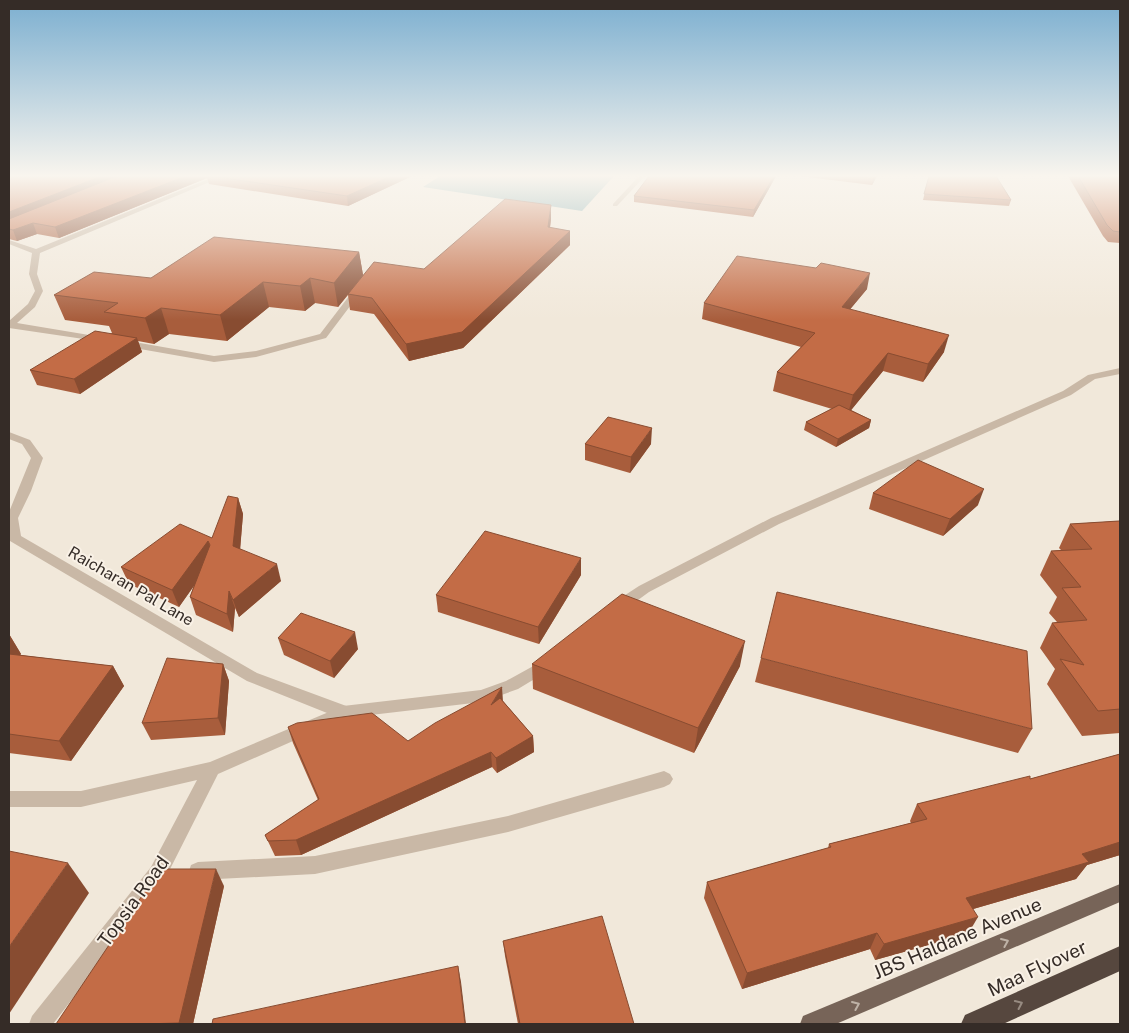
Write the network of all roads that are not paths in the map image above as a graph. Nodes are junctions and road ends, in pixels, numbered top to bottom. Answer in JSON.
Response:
{"nodes":[{"id":1,"x":104,"y":224,"type":"edge"},
{"id":2,"x":9,"y":242,"type":"edge"},
{"id":3,"x":36,"y":252,"type":"junction"},
{"id":4,"x":366,"y":281,"type":"edge"},
{"id":5,"x":9,"y":325,"type":"edge"},
{"id":6,"x":1120,"y":371,"type":"edge"},
{"id":7,"x":9,"y":435,"type":"edge"},
{"id":8,"x":608,"y":615,"type":"edge"},
{"id":9,"x":557,"y":656,"type":"edge"},
{"id":10,"x":343,"y":712,"type":"junction"},
{"id":11,"x":212,"y":770,"type":"junction"},
{"id":12,"x":664,"y":779,"type":"dead end"},
{"id":13,"x":9,"y":799,"type":"edge"},
{"id":14,"x":158,"y":873,"type":"junction"},
{"id":15,"x":1120,"y":893,"type":"edge"},
{"id":16,"x":1120,"y":958,"type":"edge"},
{"id":17,"x":40,"y":1024,"type":"edge"},
{"id":18,"x":811,"y":1024,"type":"edge"},
{"id":19,"x":974,"y":1024,"type":"edge"}],
"edges":[{"from":1,"to":3,"type":"street"},
{"from":2,"to":3,"type":"street"},
{"from":3,"to":5,"type":"street"},
{"from":4,"to":5,"type":"street"},
{"from":6,"to":8,"type":"street"},
{"from":7,"to":10,"type":"street","name":"Raicharan Pal Lane"},
{"from":9,"to":10,"type":"street"},
{"from":10,"to":11,"type":"street"},
{"from":11,"to":13,"type":"street"},
{"from":11,"to":14,"type":"street","name":"Topsia Road"},
{"from":12,"to":14,"type":"street"},
{"from":14,"to":17,"type":"street","name":"Topsia Road"},
{"from":18,"to":15,"type":"main road","name":"JBS Haldane Avenue","one_way":true},
{"from":19,"to":16,"type":"highway","name":"Maa Flyover","one_way":true}]}
